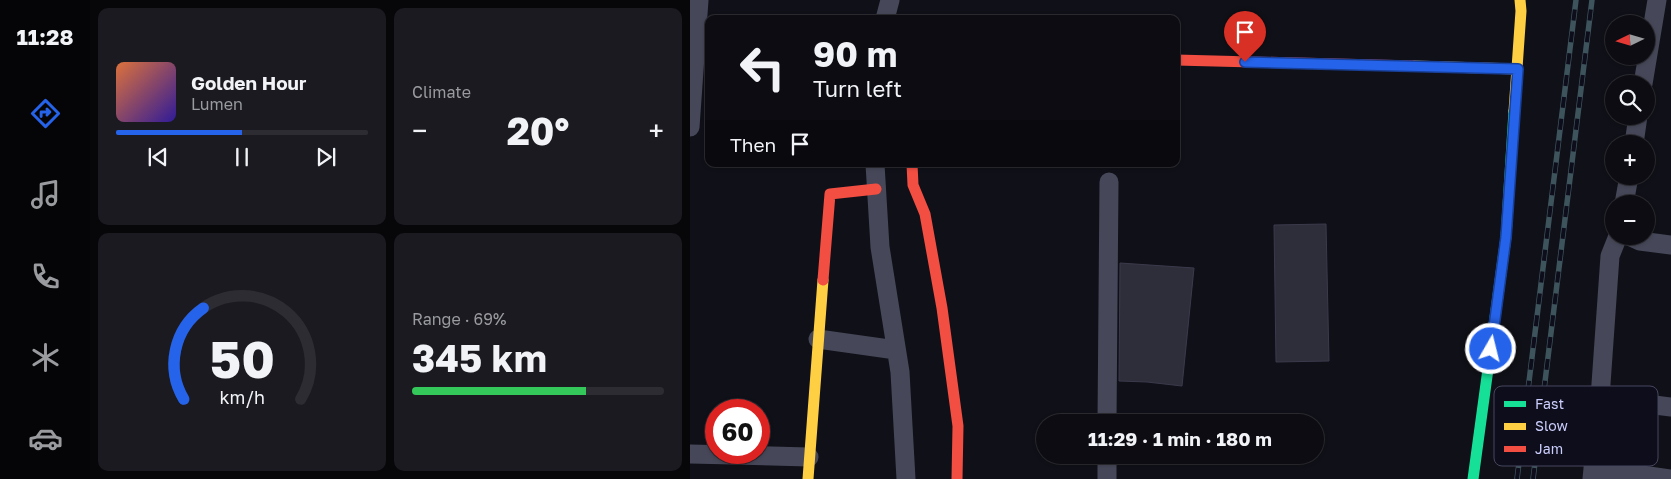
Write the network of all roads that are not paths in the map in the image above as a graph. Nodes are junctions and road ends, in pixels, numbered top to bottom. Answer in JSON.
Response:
{"nodes":[{"id":1,"x":699,"y":0,"type":"edge"},
{"id":2,"x":890,"y":0,"type":"edge"},
{"id":3,"x":1520,"y":0,"type":"edge"},
{"id":4,"x":1657,"y":0,"type":"edge"},
{"id":5,"x":886,"y":15,"type":"edge"},
{"id":6,"x":1180,"y":60,"type":"edge"},
{"id":7,"x":1518,"y":69,"type":"junction"},
{"id":8,"x":1645,"y":75,"type":"edge"},
{"id":9,"x":701,"y":90,"type":"edge"},
{"id":10,"x":690,"y":127,"type":"edge"},
{"id":11,"x":875,"y":167,"type":"edge"},
{"id":12,"x":912,"y":167,"type":"edge"},
{"id":13,"x":1109,"y":182,"type":"dead end"},
{"id":14,"x":876,"y":189,"type":"junction"},
{"id":15,"x":1655,"y":243,"type":"edge"},
{"id":16,"x":1614,"y":245,"type":"edge"},
{"id":17,"x":1671,"y":245,"type":"edge"},
{"id":18,"x":818,"y":339,"type":"junction"},
{"id":19,"x":896,"y":350,"type":"junction"},
{"id":20,"x":1601,"y":386,"type":"edge"},
{"id":21,"x":1658,"y":405,"type":"edge"},
{"id":22,"x":1671,"y":407,"type":"edge"},
{"id":23,"x":1107,"y":414,"type":"edge"},
{"id":24,"x":690,"y":454,"type":"edge"},
{"id":25,"x":809,"y":457,"type":"junction"},
{"id":26,"x":1107,"y":464,"type":"edge"},
{"id":27,"x":1592,"y":473,"type":"edge"},
{"id":28,"x":808,"y":479,"type":"edge"},
{"id":29,"x":906,"y":479,"type":"edge"},
{"id":30,"x":957,"y":479,"type":"edge"},
{"id":31,"x":1107,"y":479,"type":"edge"},
{"id":32,"x":1473,"y":479,"type":"edge"},
{"id":33,"x":1671,"y":479,"type":"edge"}],
"edges":[{"from":1,"to":9,"type":"street"},
{"from":2,"to":5,"type":"street"},
{"from":3,"to":7,"type":"street"},
{"from":4,"to":8,"type":"street"},
{"from":6,"to":7,"type":"street"},
{"from":7,"to":32,"type":"street"},
{"from":9,"to":10,"type":"street"},
{"from":11,"to":14,"type":"street"},
{"from":12,"to":30,"type":"street"},
{"from":13,"to":23,"type":"street"},
{"from":14,"to":18,"type":"street"},
{"from":14,"to":19,"type":"street"},
{"from":15,"to":17,"type":"street"},
{"from":16,"to":20,"type":"street"},
{"from":18,"to":19,"type":"street"},
{"from":18,"to":25,"type":"street"},
{"from":19,"to":29,"type":"street"},
{"from":21,"to":22,"type":"street"},
{"from":24,"to":25,"type":"street"},
{"from":25,"to":28,"type":"street"},
{"from":26,"to":31,"type":"street"},
{"from":27,"to":33,"type":"street"}]}
